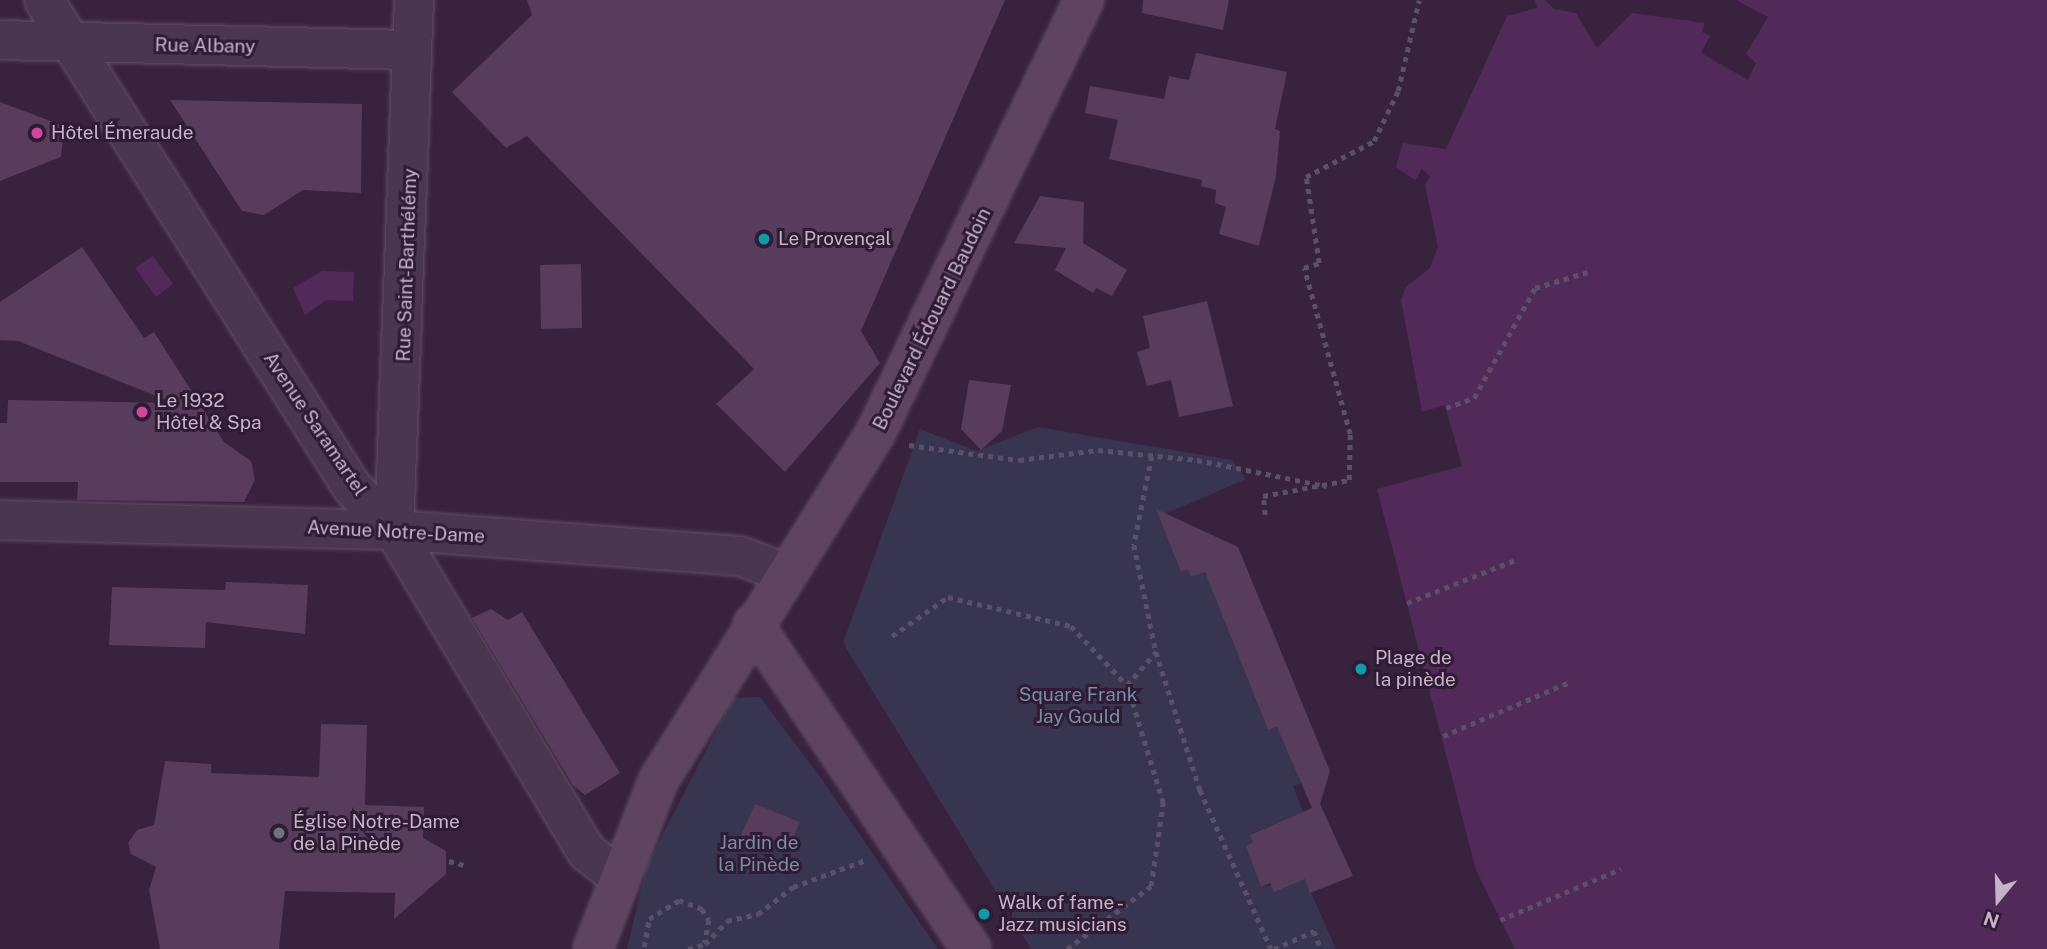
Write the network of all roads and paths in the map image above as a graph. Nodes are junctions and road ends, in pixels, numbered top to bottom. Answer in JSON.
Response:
{"nodes":[{"id":1,"x":44,"y":0,"type":"edge"},
{"id":2,"x":414,"y":0,"type":"edge"},
{"id":3,"x":1084,"y":0,"type":"edge"},
{"id":4,"x":1419,"y":0,"type":"edge"},
{"id":5,"x":0,"y":40,"type":"edge"},
{"id":6,"x":69,"y":43,"type":"junction"},
{"id":7,"x":411,"y":50,"type":"junction"},
{"id":8,"x":1588,"y":272,"type":"dead end"},
{"id":9,"x":1446,"y":408,"type":"dead end"},
{"id":10,"x":897,"y":440,"type":"dead end"},
{"id":11,"x":1152,"y":456,"type":"junction"},
{"id":12,"x":1330,"y":487,"type":"junction"},
{"id":13,"x":1265,"y":515,"type":"dead end"},
{"id":14,"x":0,"y":520,"type":"edge"},
{"id":15,"x":394,"y":530,"type":"junction"},
{"id":16,"x":1518,"y":559,"type":"dead end"},
{"id":17,"x":788,"y":573,"type":"junction"},
{"id":18,"x":1408,"y":603,"type":"dead end"},
{"id":19,"x":753,"y":624,"type":"junction"},
{"id":20,"x":892,"y":636,"type":"dead end"},
{"id":21,"x":1156,"y":652,"type":"junction"},
{"id":22,"x":1567,"y":683,"type":"dead end"},
{"id":23,"x":1127,"y":685,"type":"junction"},
{"id":24,"x":1443,"y":736,"type":"dead end"},
{"id":25,"x":875,"y":856,"type":"dead end"},
{"id":26,"x":449,"y":861,"type":"dead end"},
{"id":27,"x":468,"y":866,"type":"dead end"},
{"id":28,"x":1621,"y":869,"type":"dead end"},
{"id":29,"x":617,"y":875,"type":"junction"},
{"id":30,"x":1500,"y":920,"type":"dead end"},
{"id":31,"x":705,"y":944,"type":"junction"},
{"id":32,"x":644,"y":947,"type":"dead end"},
{"id":33,"x":593,"y":949,"type":"edge"},
{"id":34,"x":688,"y":949,"type":"edge"},
{"id":35,"x":971,"y":949,"type":"edge"},
{"id":36,"x":1067,"y":949,"type":"edge"},
{"id":37,"x":1272,"y":949,"type":"edge"},
{"id":38,"x":1321,"y":949,"type":"edge"}],
"edges":[{"from":1,"to":6,"type":"street","name":"Avenue Saramartel"},
{"from":2,"to":7,"type":"street","name":"Rue Saint-Barthélémy"},
{"from":3,"to":17,"type":"street","name":"Boulevard Édouard Baudoin"},
{"from":4,"to":12,"type":"path"},
{"from":5,"to":6,"type":"street","name":"Rue Albany"},
{"from":6,"to":7,"type":"street","name":"Rue Albany"},
{"from":6,"to":15,"type":"street","name":"Avenue Saramartel"},
{"from":7,"to":15,"type":"street","name":"Rue Saint-Barthélémy"},
{"from":8,"to":9,"type":"path"},
{"from":10,"to":11,"type":"path"},
{"from":11,"to":12,"type":"path"},
{"from":11,"to":21,"type":"path"},
{"from":12,"to":13,"type":"path"},
{"from":14,"to":15,"type":"street","name":"Avenue Notre-Dame"},
{"from":15,"to":17,"type":"street","name":"Avenue Notre-Dame"},
{"from":15,"to":29,"type":"street","name":"Avenue Saramartel"},
{"from":16,"to":18,"type":"path"},
{"from":17,"to":19,"type":"street","name":"Boulevard Édouard Baudoin"},
{"from":19,"to":29,"type":"street","name":"Boulevard Édouard Baudoin"},
{"from":19,"to":35,"type":"street"},
{"from":20,"to":23,"type":"path"},
{"from":21,"to":23,"type":"path"},
{"from":21,"to":37,"type":"path"},
{"from":22,"to":24,"type":"path"},
{"from":23,"to":36,"type":"path"},
{"from":25,"to":31,"type":"path"},
{"from":26,"to":27,"type":"path"},
{"from":28,"to":30,"type":"path"},
{"from":29,"to":33,"type":"street","name":"Boulevard Édouard Baudoin"},
{"from":31,"to":32,"type":"path"},
{"from":31,"to":34,"type":"path"},
{"from":37,"to":38,"type":"path"}]}
